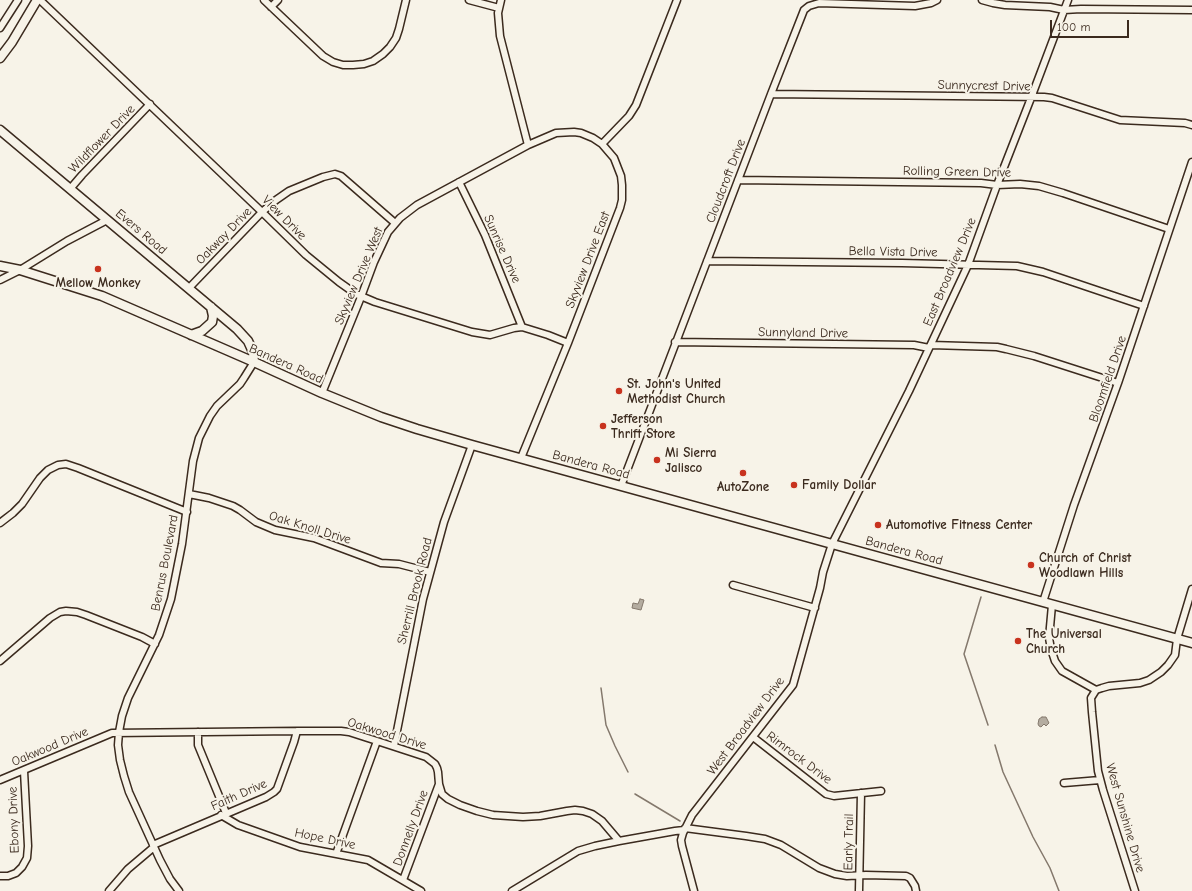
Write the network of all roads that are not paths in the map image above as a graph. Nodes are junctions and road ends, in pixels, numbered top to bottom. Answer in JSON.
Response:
{"nodes":[{"id":1,"x":18,"y":0,"type":"edge"},
{"id":2,"x":37,"y":0,"type":"edge"},
{"id":3,"x":40,"y":0,"type":"edge"},
{"id":4,"x":264,"y":0,"type":"edge"},
{"id":5,"x":278,"y":0,"type":"edge"},
{"id":6,"x":406,"y":0,"type":"edge"},
{"id":7,"x":469,"y":0,"type":"edge"},
{"id":8,"x":501,"y":0,"type":"edge"},
{"id":9,"x":676,"y":0,"type":"edge"},
{"id":10,"x":937,"y":0,"type":"edge"},
{"id":11,"x":982,"y":0,"type":"edge"},
{"id":12,"x":1068,"y":0,"type":"edge"},
{"id":13,"x":271,"y":7,"type":"junction"},
{"id":14,"x":499,"y":8,"type":"junction"},
{"id":15,"x":1064,"y":10,"type":"junction"},
{"id":16,"x":1192,"y":10,"type":"edge"},
{"id":17,"x":0,"y":28,"type":"edge"},
{"id":18,"x":0,"y":58,"type":"edge"},
{"id":19,"x":771,"y":94,"type":"junction"},
{"id":20,"x":1031,"y":98,"type":"junction"},
{"id":21,"x":150,"y":104,"type":"junction"},
{"id":22,"x":1192,"y":125,"type":"edge"},
{"id":23,"x":0,"y":130,"type":"edge"},
{"id":24,"x":602,"y":144,"type":"junction"},
{"id":25,"x":528,"y":145,"type":"junction"},
{"id":26,"x":1192,"y":162,"type":"edge"},
{"id":27,"x":738,"y":180,"type":"junction"},
{"id":28,"x":459,"y":182,"type":"junction"},
{"id":29,"x":997,"y":185,"type":"junction"},
{"id":30,"x":70,"y":189,"type":"junction"},
{"id":31,"x":262,"y":212,"type":"junction"},
{"id":32,"x":107,"y":220,"type":"junction"},
{"id":33,"x":395,"y":224,"type":"junction"},
{"id":34,"x":1169,"y":229,"type":"junction"},
{"id":35,"x":707,"y":261,"type":"junction"},
{"id":36,"x":968,"y":265,"type":"junction"},
{"id":37,"x":0,"y":266,"type":"edge"},
{"id":38,"x":20,"y":270,"type":"junction"},
{"id":39,"x":0,"y":280,"type":"edge"},
{"id":40,"x":189,"y":288,"type":"junction"},
{"id":41,"x":361,"y":297,"type":"junction"},
{"id":42,"x":1144,"y":306,"type":"junction"},
{"id":43,"x":211,"y":307,"type":"junction"},
{"id":44,"x":522,"y":327,"type":"junction"},
{"id":45,"x":191,"y":335,"type":"junction"},
{"id":46,"x":675,"y":342,"type":"junction"},
{"id":47,"x":568,"y":343,"type":"junction"},
{"id":48,"x":930,"y":347,"type":"junction"},
{"id":49,"x":254,"y":362,"type":"junction"},
{"id":50,"x":1118,"y":383,"type":"junction"},
{"id":51,"x":322,"y":393,"type":"junction"},
{"id":52,"x":472,"y":445,"type":"junction"},
{"id":53,"x":521,"y":458,"type":"junction"},
{"id":54,"x":621,"y":486,"type":"junction"},
{"id":55,"x":189,"y":494,"type":"junction"},
{"id":56,"x":187,"y":512,"type":"junction"},
{"id":57,"x":0,"y":523,"type":"edge"},
{"id":58,"x":832,"y":544,"type":"junction"},
{"id":59,"x":430,"y":572,"type":"junction"},
{"id":60,"x":733,"y":585,"type":"dead end"},
{"id":61,"x":1192,"y":589,"type":"edge"},
{"id":62,"x":1043,"y":602,"type":"junction"},
{"id":63,"x":1052,"y":605,"type":"junction"},
{"id":64,"x":815,"y":608,"type":"junction"},
{"id":65,"x":1177,"y":639,"type":"junction"},
{"id":66,"x":155,"y":644,"type":"junction"},
{"id":67,"x":1192,"y":644,"type":"edge"},
{"id":68,"x":0,"y":661,"type":"edge"},
{"id":69,"x":1096,"y":690,"type":"junction"},
{"id":70,"x":297,"y":731,"type":"junction"},
{"id":71,"x":119,"y":732,"type":"junction"},
{"id":72,"x":198,"y":732,"type":"junction"},
{"id":73,"x":753,"y":737,"type":"junction"},
{"id":74,"x":377,"y":741,"type":"junction"},
{"id":75,"x":394,"y":746,"type":"junction"},
{"id":76,"x":24,"y":771,"type":"junction"},
{"id":77,"x":0,"y":780,"type":"edge"},
{"id":78,"x":1100,"y":780,"type":"junction"},
{"id":79,"x":1064,"y":783,"type":"dead end"},
{"id":80,"x":439,"y":784,"type":"junction"},
{"id":81,"x":881,"y":791,"type":"dead end"},
{"id":82,"x":861,"y":793,"type":"junction"},
{"id":83,"x":224,"y":814,"type":"junction"},
{"id":84,"x":684,"y":829,"type":"junction"},
{"id":85,"x":619,"y":841,"type":"junction"},
{"id":86,"x":153,"y":846,"type":"junction"},
{"id":87,"x":336,"y":854,"type":"junction"},
{"id":88,"x":0,"y":876,"type":"edge"},
{"id":89,"x":859,"y":876,"type":"junction"},
{"id":90,"x":403,"y":880,"type":"junction"},
{"id":91,"x":109,"y":891,"type":"edge"},
{"id":92,"x":179,"y":891,"type":"edge"},
{"id":93,"x":421,"y":891,"type":"edge"},
{"id":94,"x":512,"y":891,"type":"edge"},
{"id":95,"x":694,"y":891,"type":"edge"},
{"id":96,"x":859,"y":891,"type":"edge"},
{"id":97,"x":916,"y":891,"type":"edge"},
{"id":98,"x":1135,"y":891,"type":"edge"}],
"edges":[{"from":1,"to":17,"type":"street"},
{"from":2,"to":18,"type":"main road"},
{"from":3,"to":21,"type":"street","name":"View Drive"},
{"from":4,"to":13,"type":"street"},
{"from":5,"to":13,"type":"street"},
{"from":6,"to":13,"type":"street"},
{"from":7,"to":14,"type":"street"},
{"from":8,"to":14,"type":"street"},
{"from":9,"to":24,"type":"street"},
{"from":10,"to":19,"type":"street","name":"Cloudcroft Drive"},
{"from":11,"to":15,"type":"street"},
{"from":12,"to":15,"type":"street","name":"East Broadview Drive"},
{"from":14,"to":25,"type":"street"},
{"from":15,"to":16,"type":"street"},
{"from":15,"to":20,"type":"street","name":"East Broadview Drive"},
{"from":19,"to":20,"type":"street","name":"Sunnycrest Drive"},
{"from":19,"to":27,"type":"street","name":"Cloudcroft Drive"},
{"from":20,"to":22,"type":"street","name":"Sunnycrest Drive"},
{"from":20,"to":29,"type":"street","name":"East Broadview Drive"},
{"from":21,"to":30,"type":"street","name":"Wildflower Drive"},
{"from":21,"to":31,"type":"street","name":"View Drive"},
{"from":23,"to":30,"type":"main road","name":"Evers Road"},
{"from":24,"to":25,"type":"street","name":"Skyview Drive East"},
{"from":24,"to":47,"type":"street","name":"Skyview Drive East"},
{"from":25,"to":28,"type":"street","name":"Skyview Drive West"},
{"from":26,"to":34,"type":"street","name":"Bloomfield Drive"},
{"from":27,"to":29,"type":"street","name":"Rolling Green Drive"},
{"from":27,"to":35,"type":"street","name":"Cloudcroft Drive"},
{"from":28,"to":33,"type":"street","name":"Skyview Drive West"},
{"from":28,"to":44,"type":"street","name":"Sunrise Drive"},
{"from":29,"to":34,"type":"street","name":"Rolling Green Drive"},
{"from":29,"to":36,"type":"street","name":"East Broadview Drive"},
{"from":30,"to":32,"type":"main road","name":"Evers Road"},
{"from":31,"to":33,"type":"street","name":"Oakway Drive"},
{"from":31,"to":40,"type":"street","name":"Oakway Drive"},
{"from":31,"to":41,"type":"street","name":"View Drive"},
{"from":32,"to":38,"type":"street"},
{"from":32,"to":40,"type":"main road","name":"Evers Road"},
{"from":33,"to":41,"type":"street","name":"Skyview Drive West"},
{"from":34,"to":42,"type":"street","name":"Bloomfield Drive"},
{"from":35,"to":36,"type":"street","name":"Bella Vista Drive"},
{"from":35,"to":46,"type":"street","name":"Cloudcroft Drive"},
{"from":36,"to":42,"type":"street","name":"Bella Vista Drive"},
{"from":36,"to":48,"type":"street","name":"East Broadview Drive"},
{"from":37,"to":38,"type":"main road","name":"Bandera Road"},
{"from":38,"to":39,"type":"street"},
{"from":38,"to":45,"type":"main road","name":"Bandera Road"},
{"from":40,"to":43,"type":"main road","name":"Evers Road"},
{"from":41,"to":44,"type":"street","name":"View Drive"},
{"from":41,"to":51,"type":"street","name":"Skyview Drive West"},
{"from":42,"to":50,"type":"street","name":"Bloomfield Drive"},
{"from":43,"to":45,"type":"main road"},
{"from":43,"to":49,"type":"main road","name":"Evers Road"},
{"from":44,"to":47,"type":"street"},
{"from":45,"to":49,"type":"main road","name":"Bandera Road"},
{"from":46,"to":48,"type":"street","name":"Sunnyland Drive"},
{"from":46,"to":54,"type":"street","name":"Cloudcroft Drive"},
{"from":47,"to":53,"type":"street","name":"Skyview Drive East"},
{"from":48,"to":50,"type":"street","name":"Sunnyland Drive"},
{"from":48,"to":58,"type":"street","name":"East Broadview Drive"},
{"from":49,"to":51,"type":"main road","name":"Bandera Road"},
{"from":49,"to":55,"type":"street","name":"Benrus Boulevard"},
{"from":50,"to":62,"type":"street","name":"Bloomfield Drive"},
{"from":51,"to":52,"type":"main road","name":"Bandera Road"},
{"from":52,"to":53,"type":"main road","name":"Bandera Road"},
{"from":52,"to":59,"type":"street","name":"Sherrill Brook Road"},
{"from":53,"to":54,"type":"main road","name":"Bandera Road"},
{"from":54,"to":58,"type":"main road","name":"Bandera Road"},
{"from":55,"to":56,"type":"street","name":"Benrus Boulevard"},
{"from":55,"to":59,"type":"street","name":"Oak Knoll Drive"},
{"from":56,"to":57,"type":"street"},
{"from":56,"to":66,"type":"street","name":"Benrus Boulevard"},
{"from":58,"to":62,"type":"main road","name":"Bandera Road"},
{"from":58,"to":64,"type":"street","name":"West Broadview Drive"},
{"from":59,"to":75,"type":"street","name":"Sherrill Brook Road"},
{"from":60,"to":64,"type":"street"},
{"from":61,"to":65,"type":"street"},
{"from":62,"to":63,"type":"main road","name":"Bandera Road"},
{"from":63,"to":65,"type":"main road","name":"Bandera Road"},
{"from":63,"to":69,"type":"street"},
{"from":64,"to":73,"type":"street","name":"West Broadview Drive"},
{"from":65,"to":67,"type":"main road","name":"Bandera Road"},
{"from":65,"to":69,"type":"street"},
{"from":66,"to":68,"type":"street"},
{"from":66,"to":71,"type":"street","name":"Benrus Boulevard"},
{"from":69,"to":78,"type":"street","name":"West Sunshine Drive"},
{"from":70,"to":72,"type":"street","name":"Oakwood Drive"},
{"from":70,"to":74,"type":"street","name":"Oakwood Drive"},
{"from":70,"to":83,"type":"street","name":"Faith Drive"},
{"from":71,"to":72,"type":"street","name":"Oakwood Drive"},
{"from":71,"to":76,"type":"street","name":"Oakwood Drive"},
{"from":71,"to":86,"type":"street","name":"Benrus Boulevard"},
{"from":72,"to":83,"type":"street"},
{"from":73,"to":82,"type":"street","name":"Rimrock Drive"},
{"from":73,"to":84,"type":"street","name":"West Broadview Drive"},
{"from":74,"to":75,"type":"street","name":"Oakwood Drive"},
{"from":74,"to":87,"type":"street"},
{"from":75,"to":80,"type":"street","name":"Oakwood Drive"},
{"from":76,"to":77,"type":"street","name":"Oakwood Drive"},
{"from":76,"to":88,"type":"street","name":"Ebony Drive"},
{"from":78,"to":79,"type":"street"},
{"from":78,"to":98,"type":"street","name":"West Sunshine Drive"},
{"from":80,"to":85,"type":"street","name":"Oakwood Drive"},
{"from":80,"to":90,"type":"street","name":"Donnelly Drive"},
{"from":81,"to":82,"type":"street","name":"Rimrock Drive"},
{"from":82,"to":89,"type":"street","name":"Early Trail"},
{"from":83,"to":86,"type":"street","name":"Faith Drive"},
{"from":83,"to":87,"type":"street","name":"Hope Drive"},
{"from":84,"to":85,"type":"street"},
{"from":84,"to":89,"type":"street"},
{"from":84,"to":95,"type":"street","name":"West Broadview Drive"},
{"from":85,"to":94,"type":"street"},
{"from":86,"to":91,"type":"street","name":"Faith Drive"},
{"from":86,"to":92,"type":"street","name":"Benrus Boulevard"},
{"from":87,"to":90,"type":"street","name":"Hope Drive"},
{"from":89,"to":96,"type":"street","name":"Early Trail"},
{"from":89,"to":97,"type":"street"},
{"from":90,"to":93,"type":"street","name":"Hope Drive"}]}
